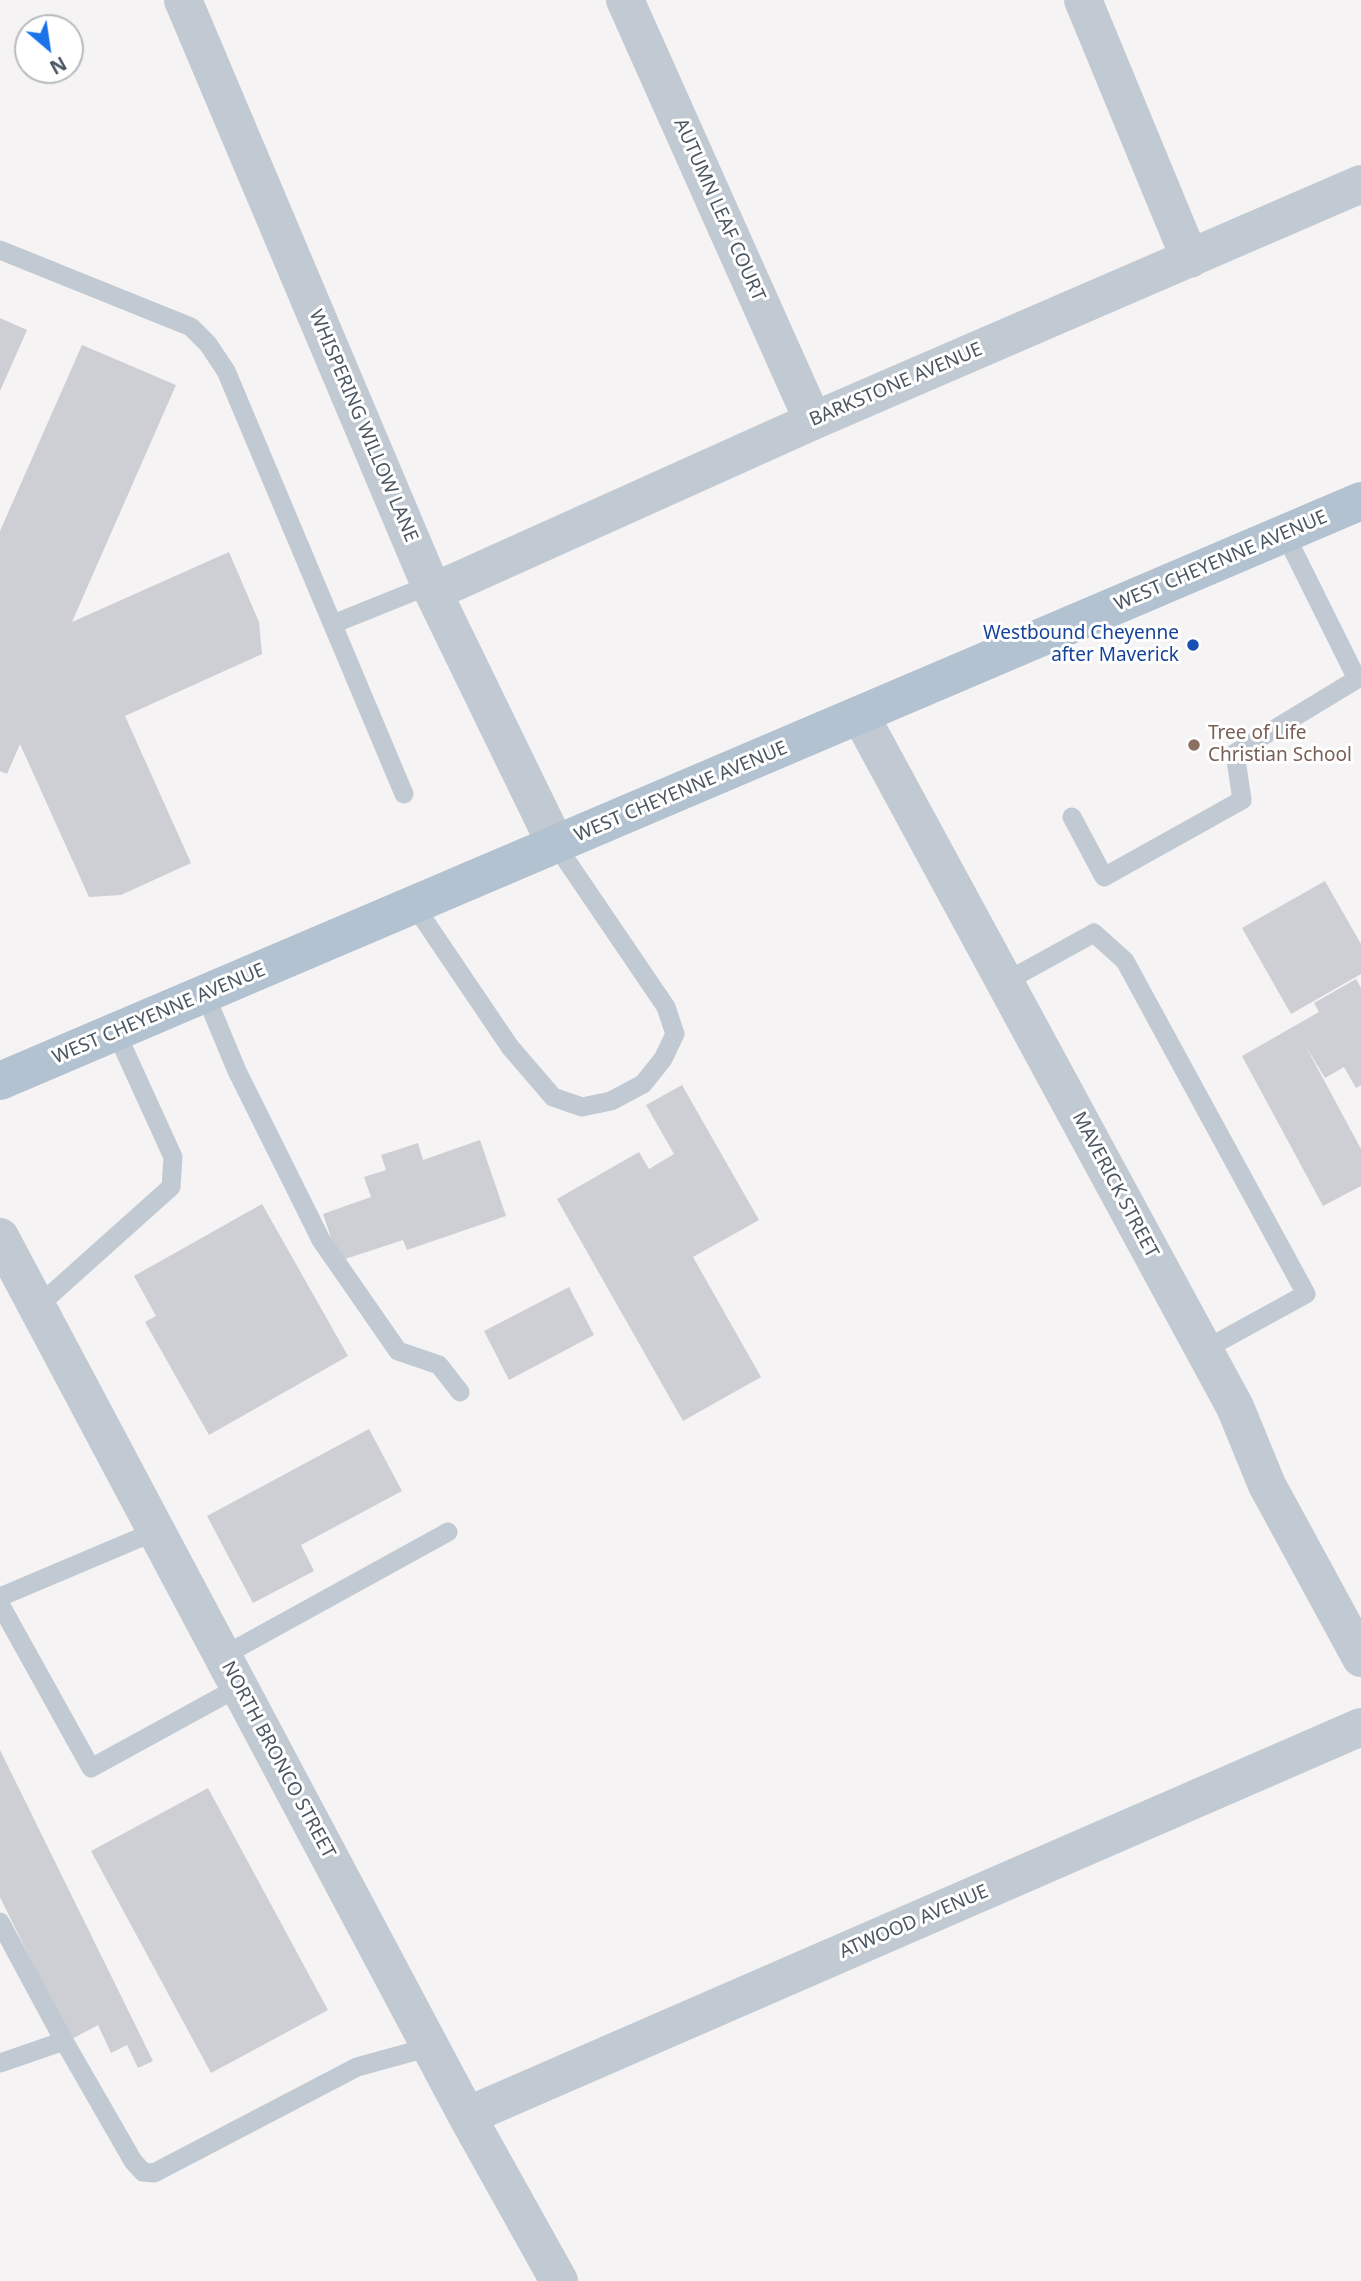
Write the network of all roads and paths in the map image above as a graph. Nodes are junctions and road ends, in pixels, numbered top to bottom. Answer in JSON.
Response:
{"nodes":[{"id":1,"x":183,"y":0,"type":"edge"},
{"id":2,"x":625,"y":0,"type":"edge"},
{"id":3,"x":1083,"y":0,"type":"edge"},
{"id":4,"x":1361,"y":184,"type":"edge"},
{"id":5,"x":0,"y":250,"type":"edge"},
{"id":6,"x":1190,"y":259,"type":"junction"},
{"id":7,"x":813,"y":421,"type":"junction"},
{"id":8,"x":1361,"y":501,"type":"edge"},
{"id":9,"x":1285,"y":534,"type":"junction"},
{"id":10,"x":431,"y":589,"type":"junction"},
{"id":11,"x":333,"y":624,"type":"junction"},
{"id":12,"x":860,"y":715,"type":"junction"},
{"id":13,"x":404,"y":794,"type":"dead end"},
{"id":14,"x":1072,"y":817,"type":"dead end"},
{"id":15,"x":556,"y":845,"type":"junction"},
{"id":16,"x":414,"y":905,"type":"junction"},
{"id":17,"x":1005,"y":982,"type":"junction"},
{"id":18,"x":205,"y":994,"type":"junction"},
{"id":19,"x":116,"y":1032,"type":"junction"},
{"id":20,"x":0,"y":1082,"type":"edge"},
{"id":21,"x":0,"y":1237,"type":"edge"},
{"id":22,"x":37,"y":1307,"type":"junction"},
{"id":23,"x":1204,"y":1350,"type":"junction"},
{"id":24,"x":460,"y":1392,"type":"dead end"},
{"id":25,"x":156,"y":1531,"type":"junction"},
{"id":26,"x":448,"y":1532,"type":"dead end"},
{"id":27,"x":0,"y":1597,"type":"edge"},
{"id":28,"x":0,"y":1604,"type":"edge"},
{"id":29,"x":1361,"y":1658,"type":"edge"},
{"id":30,"x":231,"y":1672,"type":"junction"},
{"id":31,"x":1361,"y":1727,"type":"edge"},
{"id":32,"x":3,"y":1933,"type":"edge"},
{"id":33,"x":64,"y":2041,"type":"junction"},
{"id":34,"x":430,"y":2047,"type":"junction"},
{"id":35,"x":0,"y":2063,"type":"edge"},
{"id":36,"x":467,"y":2116,"type":"junction"},
{"id":37,"x":559,"y":2281,"type":"edge"}],
"edges":[{"from":1,"to":10,"type":"street","name":"WHISPERING WILLOW LANE"},
{"from":2,"to":7,"type":"street","name":"AUTUMN LEAF COURT"},
{"from":3,"to":6,"type":"street"},
{"from":4,"to":6,"type":"street","name":"BARKSTONE AVENUE"},
{"from":5,"to":11,"type":"lane"},
{"from":6,"to":7,"type":"street","name":"BARKSTONE AVENUE"},
{"from":7,"to":10,"type":"street","name":"BARKSTONE AVENUE"},
{"from":8,"to":9,"type":"main road","name":"WEST CHEYENNE AVENUE"},
{"from":9,"to":12,"type":"main road","name":"WEST CHEYENNE AVENUE"},
{"from":9,"to":14,"type":"lane"},
{"from":10,"to":11,"type":"lane"},
{"from":10,"to":15,"type":"street","name":"WHISPERING WILLOW LANE"},
{"from":11,"to":13,"type":"lane"},
{"from":12,"to":15,"type":"main road","name":"WEST CHEYENNE AVENUE"},
{"from":12,"to":17,"type":"street","name":"MAVERICK STREET"},
{"from":15,"to":16,"type":"main road","name":"WEST CHEYENNE AVENUE"},
{"from":15,"to":16,"type":"lane"},
{"from":16,"to":18,"type":"main road","name":"WEST CHEYENNE AVENUE"},
{"from":17,"to":23,"type":"street","name":"MAVERICK STREET"},
{"from":17,"to":23,"type":"lane"},
{"from":18,"to":19,"type":"main road","name":"WEST CHEYENNE AVENUE"},
{"from":18,"to":24,"type":"lane"},
{"from":19,"to":20,"type":"main road","name":"WEST CHEYENNE AVENUE"},
{"from":19,"to":22,"type":"lane"},
{"from":21,"to":22,"type":"street","name":"NORTH BRONCO STREET"},
{"from":22,"to":25,"type":"street","name":"NORTH BRONCO STREET"},
{"from":23,"to":29,"type":"street","name":"MAVERICK STREET"},
{"from":25,"to":27,"type":"lane"},
{"from":25,"to":30,"type":"street","name":"NORTH BRONCO STREET"},
{"from":26,"to":30,"type":"lane"},
{"from":28,"to":30,"type":"lane"},
{"from":30,"to":34,"type":"street","name":"NORTH BRONCO STREET"},
{"from":31,"to":36,"type":"street","name":"ATWOOD AVENUE"},
{"from":32,"to":33,"type":"lane"},
{"from":33,"to":34,"type":"lane"},
{"from":33,"to":35,"type":"lane"},
{"from":34,"to":36,"type":"street","name":"NORTH BRONCO STREET"},
{"from":36,"to":37,"type":"street","name":"NORTH BRONCO STREET"}]}
